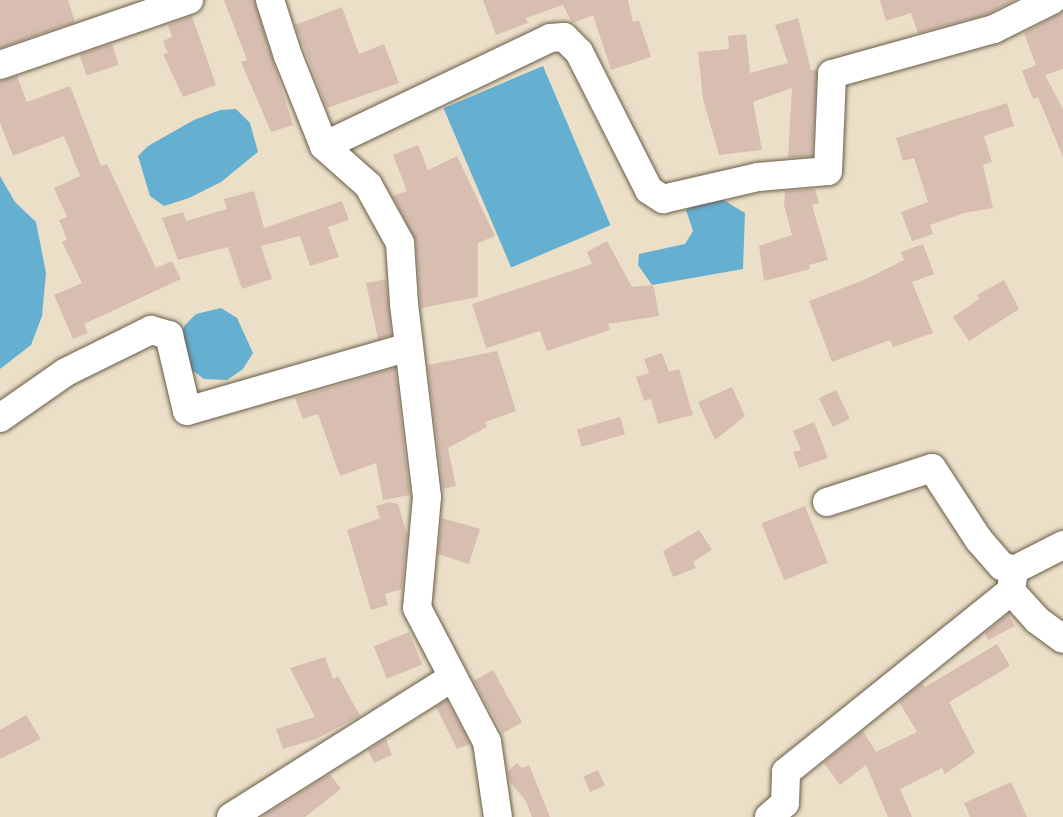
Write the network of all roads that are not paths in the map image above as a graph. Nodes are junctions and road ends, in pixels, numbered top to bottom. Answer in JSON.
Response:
{"nodes":[{"id":1,"x":189,"y":0,"type":"edge"},
{"id":2,"x":270,"y":0,"type":"edge"},
{"id":3,"x":1052,"y":0,"type":"edge"},
{"id":4,"x":0,"y":65,"type":"edge"},
{"id":5,"x":324,"y":146,"type":"junction"},
{"id":6,"x":409,"y":347,"type":"junction"},
{"id":7,"x":0,"y":417,"type":"edge"},
{"id":8,"x":827,"y":502,"type":"dead end"},
{"id":9,"x":1063,"y":545,"type":"edge"},
{"id":10,"x":1013,"y":581,"type":"junction"},
{"id":11,"x":1063,"y":639,"type":"edge"},
{"id":12,"x":453,"y":677,"type":"junction"},
{"id":13,"x":231,"y":817,"type":"edge"},
{"id":14,"x":498,"y":817,"type":"edge"},
{"id":15,"x":769,"y":817,"type":"edge"}],
"edges":[{"from":1,"to":4,"type":"street"},
{"from":2,"to":5,"type":"street"},
{"from":3,"to":5,"type":"street"},
{"from":5,"to":6,"type":"street"},
{"from":6,"to":7,"type":"street"},
{"from":6,"to":12,"type":"street"},
{"from":8,"to":10,"type":"street"},
{"from":9,"to":10,"type":"street"},
{"from":10,"to":11,"type":"street"},
{"from":10,"to":15,"type":"street"},
{"from":12,"to":13,"type":"street"},
{"from":12,"to":14,"type":"street"}]}
